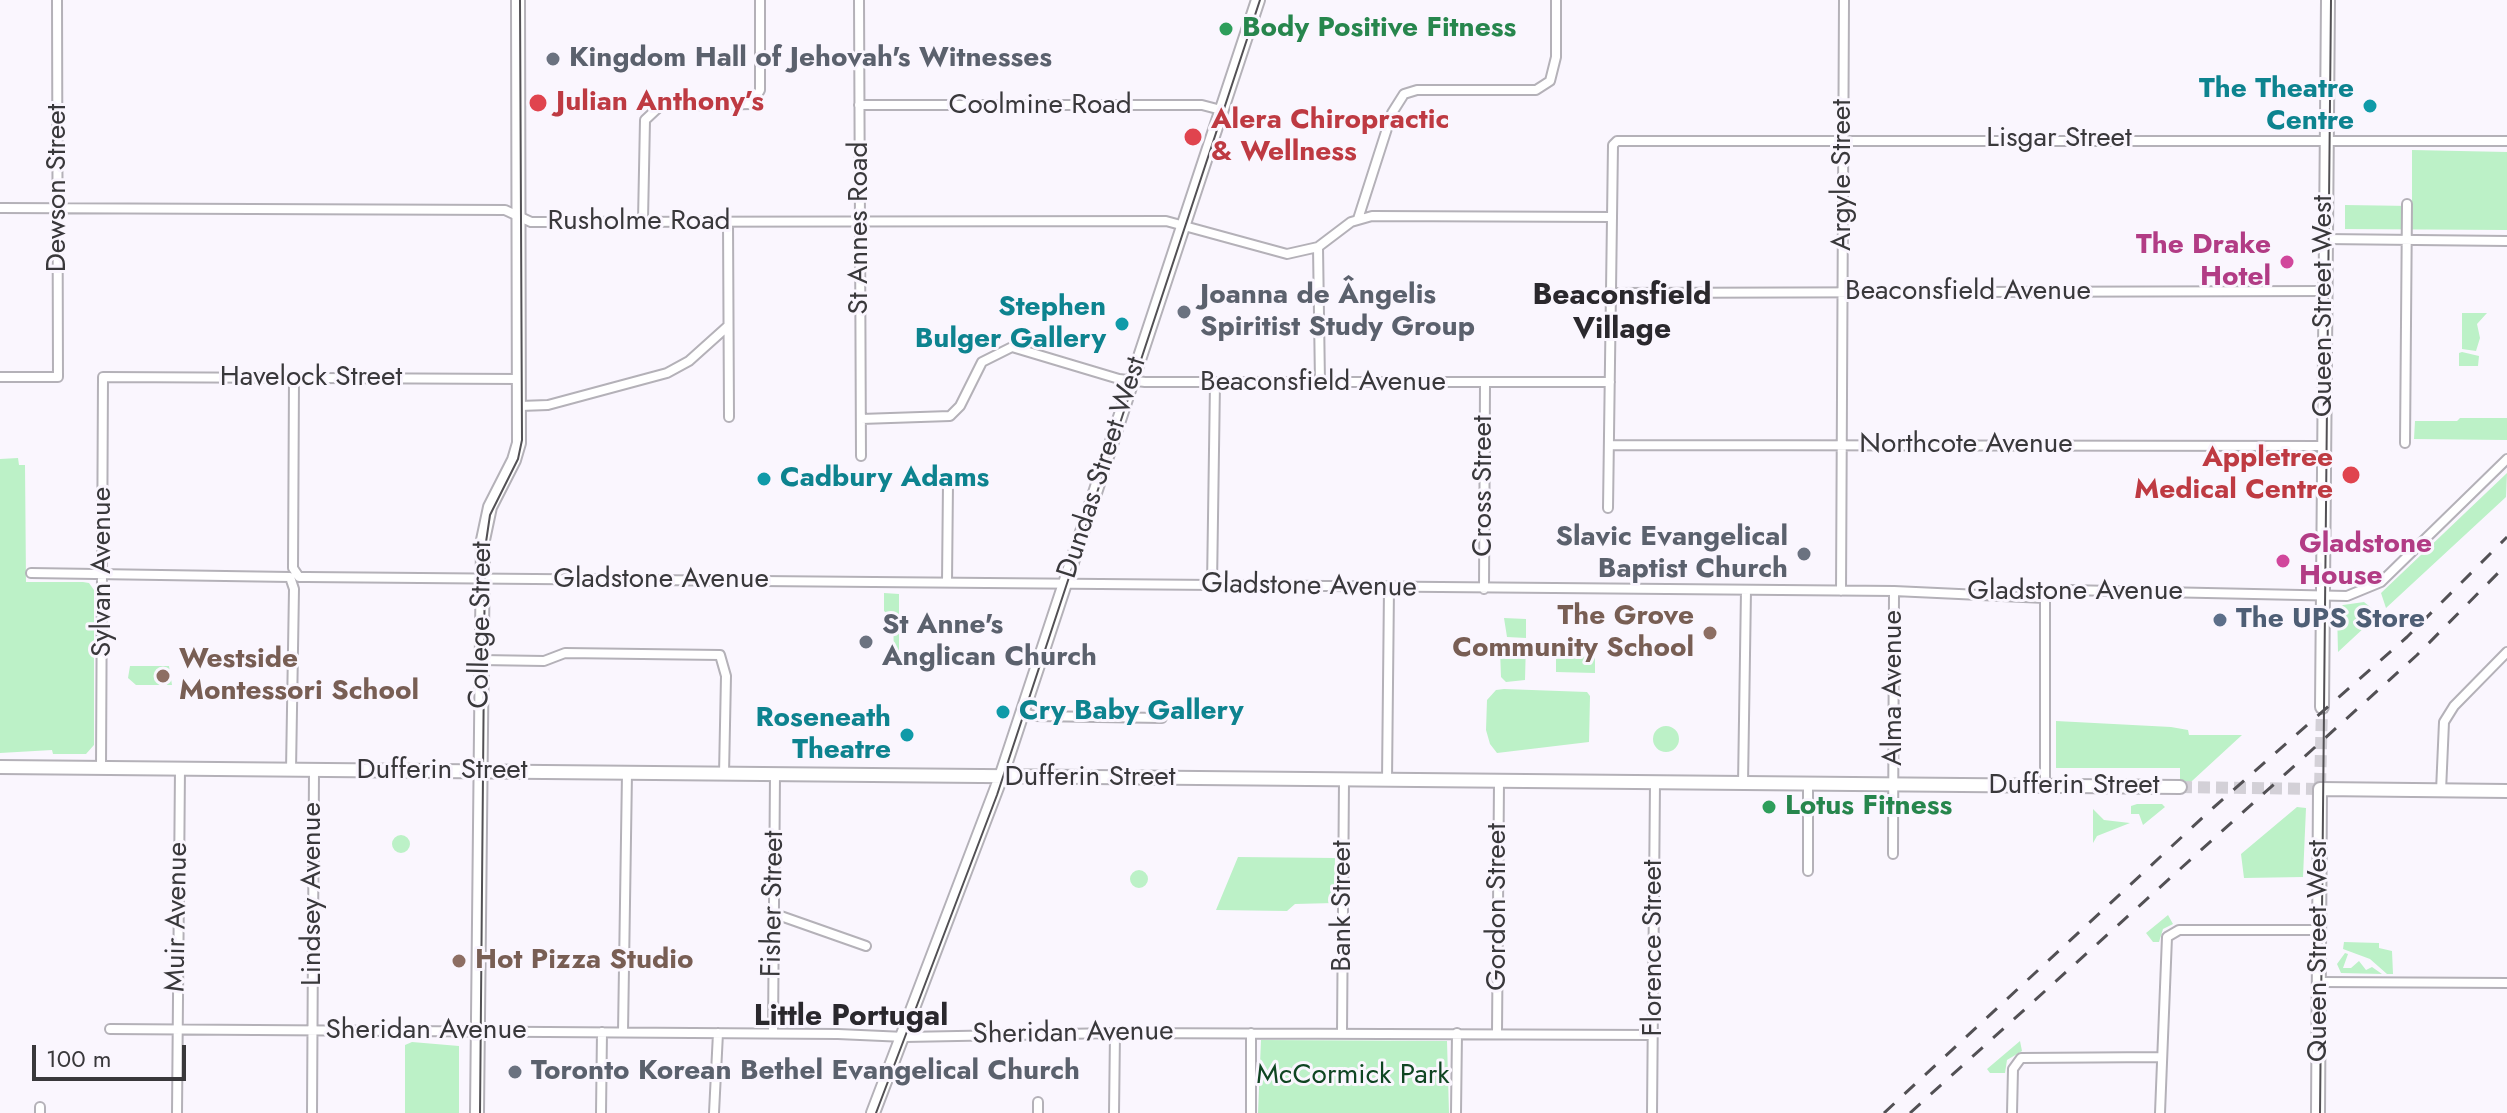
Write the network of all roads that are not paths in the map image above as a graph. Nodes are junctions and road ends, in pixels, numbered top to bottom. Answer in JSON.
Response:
{"nodes":[{"id":1,"x":57,"y":0,"type":"edge"},
{"id":2,"x":518,"y":0,"type":"edge"},
{"id":3,"x":760,"y":0,"type":"edge"},
{"id":4,"x":859,"y":0,"type":"edge"},
{"id":5,"x":1258,"y":0,"type":"edge"},
{"id":6,"x":1556,"y":0,"type":"edge"},
{"id":7,"x":1844,"y":0,"type":"edge"},
{"id":8,"x":2328,"y":0,"type":"edge"},
{"id":9,"x":859,"y":105,"type":"junction"},
{"id":10,"x":1221,"y":110,"type":"junction"},
{"id":11,"x":1843,"y":139,"type":"junction"},
{"id":12,"x":2326,"y":139,"type":"junction"},
{"id":13,"x":2507,"y":141,"type":"edge"},
{"id":14,"x":2407,"y":204,"type":"dead end"},
{"id":15,"x":0,"y":208,"type":"edge"},
{"id":16,"x":58,"y":209,"type":"junction"},
{"id":17,"x":519,"y":216,"type":"junction"},
{"id":18,"x":1612,"y":217,"type":"junction"},
{"id":19,"x":1358,"y":219,"type":"junction"},
{"id":20,"x":643,"y":220,"type":"junction"},
{"id":21,"x":859,"y":220,"type":"junction"},
{"id":22,"x":728,"y":222,"type":"junction"},
{"id":23,"x":1184,"y":225,"type":"junction"},
{"id":24,"x":2325,"y":239,"type":"junction"},
{"id":25,"x":2407,"y":240,"type":"junction"},
{"id":26,"x":2507,"y":241,"type":"edge"},
{"id":27,"x":1318,"y":247,"type":"junction"},
{"id":28,"x":2325,"y":291,"type":"junction"},
{"id":29,"x":1843,"y":292,"type":"junction"},
{"id":30,"x":1612,"y":293,"type":"junction"},
{"id":31,"x":728,"y":326,"type":"junction"},
{"id":32,"x":0,"y":377,"type":"edge"},
{"id":33,"x":103,"y":377,"type":"joint"},
{"id":34,"x":294,"y":378,"type":"junction"},
{"id":35,"x":519,"y":379,"type":"junction"},
{"id":36,"x":1132,"y":381,"type":"junction"},
{"id":37,"x":1610,"y":382,"type":"junction"},
{"id":38,"x":1215,"y":383,"type":"junction"},
{"id":39,"x":1320,"y":383,"type":"junction"},
{"id":40,"x":1485,"y":383,"type":"junction"},
{"id":41,"x":520,"y":406,"type":"junction"},
{"id":42,"x":729,"y":417,"type":"dead end"},
{"id":43,"x":861,"y":419,"type":"junction"},
{"id":44,"x":2405,"y":443,"type":"dead end"},
{"id":45,"x":1609,"y":445,"type":"junction"},
{"id":46,"x":1842,"y":445,"type":"junction"},
{"id":47,"x":2323,"y":446,"type":"junction"},
{"id":48,"x":861,"y":456,"type":"dead end"},
{"id":49,"x":2507,"y":459,"type":"edge"},
{"id":50,"x":948,"y":483,"type":"dead end"},
{"id":51,"x":1608,"y":508,"type":"dead end"},
{"id":52,"x":31,"y":573,"type":"dead end"},
{"id":53,"x":104,"y":574,"type":"junction"},
{"id":54,"x":481,"y":580,"type":"junction"},
{"id":55,"x":947,"y":582,"type":"junction"},
{"id":56,"x":1065,"y":584,"type":"junction"},
{"id":57,"x":1212,"y":585,"type":"junction"},
{"id":58,"x":1389,"y":588,"type":"junction"},
{"id":59,"x":1484,"y":589,"type":"junction"},
{"id":60,"x":1746,"y":590,"type":"junction"},
{"id":61,"x":1841,"y":591,"type":"junction"},
{"id":62,"x":1894,"y":591,"type":"junction"},
{"id":63,"x":2324,"y":597,"type":"junction"},
{"id":64,"x":2045,"y":598,"type":"junction"},
{"id":65,"x":2507,"y":652,"type":"edge"},
{"id":66,"x":481,"y":660,"type":"junction"},
{"id":67,"x":2322,"y":707,"type":"tunnel mouth"},
{"id":68,"x":1022,"y":712,"type":"junction"},
{"id":69,"x":1162,"y":718,"type":"dead end"},
{"id":70,"x":0,"y":767,"type":"edge"},
{"id":71,"x":101,"y":767,"type":"junction"},
{"id":72,"x":180,"y":768,"type":"junction"},
{"id":73,"x":291,"y":770,"type":"junction"},
{"id":74,"x":314,"y":770,"type":"junction"},
{"id":75,"x":480,"y":772,"type":"junction"},
{"id":76,"x":627,"y":773,"type":"junction"},
{"id":77,"x":724,"y":774,"type":"junction"},
{"id":78,"x":775,"y":774,"type":"junction"},
{"id":79,"x":1001,"y":777,"type":"junction"},
{"id":80,"x":1344,"y":780,"type":"junction"},
{"id":81,"x":1387,"y":780,"type":"junction"},
{"id":82,"x":1499,"y":782,"type":"junction"},
{"id":83,"x":1655,"y":783,"type":"junction"},
{"id":84,"x":1743,"y":784,"type":"junction"},
{"id":85,"x":1808,"y":784,"type":"junction"},
{"id":86,"x":1893,"y":785,"type":"junction"},
{"id":87,"x":2045,"y":786,"type":"junction"},
{"id":88,"x":2180,"y":787,"type":"tunnel mouth"},
{"id":89,"x":2441,"y":791,"type":"junction"},
{"id":90,"x":2507,"y":791,"type":"edge"},
{"id":91,"x":1893,"y":854,"type":"dead end"},
{"id":92,"x":1808,"y":871,"type":"dead end"},
{"id":93,"x":775,"y":914,"type":"junction"},
{"id":94,"x":2319,"y":930,"type":"junction"},
{"id":95,"x":866,"y":946,"type":"dead end"},
{"id":96,"x":2319,"y":982,"type":"junction"},
{"id":97,"x":2507,"y":983,"type":"edge"},
{"id":98,"x":110,"y":1029,"type":"dead end"},
{"id":99,"x":177,"y":1029,"type":"junction"},
{"id":100,"x":312,"y":1030,"type":"junction"},
{"id":101,"x":478,"y":1031,"type":"junction"},
{"id":102,"x":602,"y":1032,"type":"junction"},
{"id":103,"x":623,"y":1032,"type":"junction"},
{"id":104,"x":1342,"y":1032,"type":"junction"},
{"id":105,"x":718,"y":1033,"type":"junction"},
{"id":106,"x":773,"y":1033,"type":"junction"},
{"id":107,"x":1115,"y":1033,"type":"junction"},
{"id":108,"x":1251,"y":1033,"type":"junction"},
{"id":109,"x":1457,"y":1033,"type":"junction"},
{"id":110,"x":1497,"y":1033,"type":"junction"},
{"id":111,"x":1653,"y":1035,"type":"junction"},
{"id":112,"x":903,"y":1037,"type":"junction"},
{"id":113,"x":2162,"y":1057,"type":"junction"},
{"id":114,"x":1038,"y":1102,"type":"dead end"},
{"id":115,"x":177,"y":1113,"type":"edge"},
{"id":116,"x":312,"y":1113,"type":"edge"},
{"id":117,"x":477,"y":1113,"type":"edge"},
{"id":118,"x":601,"y":1113,"type":"edge"},
{"id":119,"x":714,"y":1113,"type":"edge"},
{"id":120,"x":873,"y":1113,"type":"edge"},
{"id":121,"x":1038,"y":1113,"type":"edge"},
{"id":122,"x":1114,"y":1113,"type":"edge"},
{"id":123,"x":1251,"y":1113,"type":"edge"},
{"id":124,"x":1456,"y":1113,"type":"edge"},
{"id":125,"x":1652,"y":1113,"type":"edge"},
{"id":126,"x":2012,"y":1113,"type":"edge"},
{"id":127,"x":2160,"y":1113,"type":"edge"},
{"id":128,"x":2318,"y":1113,"type":"edge"}],
"edges":[{"from":1,"to":16,"type":"street","name":"Dewson Street"},
{"from":2,"to":17,"type":"main road","name":"College Street"},
{"from":3,"to":20,"type":"street"},
{"from":4,"to":9,"type":"street","name":"St Annes Road"},
{"from":5,"to":10,"type":"main road","name":"Dundas Street West"},
{"from":6,"to":19,"type":"street"},
{"from":7,"to":11,"type":"street","name":"Argyle Street"},
{"from":8,"to":12,"type":"main road","name":"Queen Street West"},
{"from":9,"to":10,"type":"street","name":"Coolmine Road"},
{"from":9,"to":21,"type":"street","name":"St Annes Road"},
{"from":10,"to":23,"type":"main road","name":"Dundas Street West"},
{"from":11,"to":12,"type":"street","name":"Lisgar Street"},
{"from":11,"to":18,"type":"street","name":"Lisgar Street"},
{"from":11,"to":29,"type":"street","name":"Argyle Street"},
{"from":12,"to":13,"type":"street","name":"Lisgar Street"},
{"from":12,"to":24,"type":"main road","name":"Queen Street West"},
{"from":14,"to":25,"type":"street"},
{"from":15,"to":16,"type":"street","name":"Rusholme Road"},
{"from":16,"to":17,"type":"street","name":"Rusholme Road"},
{"from":16,"to":32,"type":"street","name":"Dewson Street"},
{"from":17,"to":20,"type":"street","name":"Rusholme Road"},
{"from":17,"to":35,"type":"main road","name":"College Street"},
{"from":18,"to":19,"type":"street"},
{"from":18,"to":30,"type":"street"},
{"from":19,"to":27,"type":"street"},
{"from":20,"to":22,"type":"street","name":"Rusholme Road"},
{"from":21,"to":22,"type":"street","name":"Rusholme Road"},
{"from":21,"to":23,"type":"street","name":"Rusholme Road"},
{"from":21,"to":43,"type":"street","name":"St Annes Road"},
{"from":22,"to":31,"type":"street"},
{"from":23,"to":27,"type":"street"},
{"from":23,"to":36,"type":"main road","name":"Dundas Street West"},
{"from":24,"to":25,"type":"street"},
{"from":24,"to":28,"type":"main road","name":"Queen Street West"},
{"from":25,"to":26,"type":"street"},
{"from":25,"to":44,"type":"street"},
{"from":27,"to":39,"type":"street"},
{"from":28,"to":29,"type":"street","name":"Beaconsfield Avenue"},
{"from":28,"to":47,"type":"main road","name":"Queen Street West"},
{"from":29,"to":30,"type":"street","name":"Beaconsfield Avenue"},
{"from":29,"to":46,"type":"street","name":"Argyle Street"},
{"from":30,"to":37,"type":"street"},
{"from":31,"to":41,"type":"street"},
{"from":31,"to":42,"type":"street"},
{"from":33,"to":34,"type":"street","name":"Havelock Street"},
{"from":33,"to":53,"type":"street","name":"Sylvan Avenue"},
{"from":34,"to":35,"type":"street","name":"Havelock Street"},
{"from":34,"to":54,"type":"street","name":"Gladstone Avenue"},
{"from":35,"to":41,"type":"main road","name":"College Street"},
{"from":36,"to":38,"type":"street","name":"Beaconsfield Avenue"},
{"from":36,"to":43,"type":"street","name":"Beaconsfield Avenue"},
{"from":36,"to":56,"type":"main road","name":"Dundas Street West"},
{"from":37,"to":40,"type":"street","name":"Beaconsfield Avenue"},
{"from":37,"to":45,"type":"street"},
{"from":38,"to":39,"type":"street","name":"Beaconsfield Avenue"},
{"from":38,"to":57,"type":"street"},
{"from":39,"to":40,"type":"street","name":"Beaconsfield Avenue"},
{"from":40,"to":59,"type":"street","name":"Cross Street"},
{"from":41,"to":54,"type":"main road","name":"College Street"},
{"from":43,"to":48,"type":"street","name":"St Annes Road"},
{"from":45,"to":46,"type":"street","name":"Northcote Avenue"},
{"from":45,"to":51,"type":"street"},
{"from":46,"to":47,"type":"street","name":"Northcote Avenue"},
{"from":46,"to":61,"type":"street","name":"Argyle Street"},
{"from":47,"to":63,"type":"main road","name":"Queen Street West"},
{"from":49,"to":63,"type":"street","name":"Gladstone Avenue"},
{"from":50,"to":55,"type":"street"},
{"from":52,"to":53,"type":"street"},
{"from":53,"to":71,"type":"street","name":"Sylvan Avenue"},
{"from":53,"to":73,"type":"street","name":"Lindsey Avenue"},
{"from":54,"to":55,"type":"street","name":"Gladstone Avenue"},
{"from":54,"to":66,"type":"main road","name":"College Street"},
{"from":55,"to":56,"type":"street","name":"Gladstone Avenue"},
{"from":56,"to":57,"type":"street","name":"Gladstone Avenue"},
{"from":56,"to":68,"type":"main road","name":"Dundas Street West"},
{"from":57,"to":58,"type":"street","name":"Gladstone Avenue"},
{"from":58,"to":59,"type":"street","name":"Gladstone Avenue"},
{"from":58,"to":81,"type":"street"},
{"from":59,"to":60,"type":"street","name":"Gladstone Avenue"},
{"from":60,"to":61,"type":"street","name":"Gladstone Avenue"},
{"from":60,"to":84,"type":"street"},
{"from":61,"to":62,"type":"street","name":"Gladstone Avenue"},
{"from":62,"to":64,"type":"street","name":"Gladstone Avenue"},
{"from":62,"to":86,"type":"street","name":"Alma Avenue"},
{"from":63,"to":64,"type":"street","name":"Gladstone Avenue"},
{"from":63,"to":67,"type":"main road","name":"Queen Street West"},
{"from":64,"to":87,"type":"street"},
{"from":65,"to":89,"type":"street"},
{"from":66,"to":75,"type":"main road","name":"College Street"},
{"from":66,"to":77,"type":"street"},
{"from":68,"to":69,"type":"street"},
{"from":68,"to":79,"type":"main road","name":"Dundas Street West"},
{"from":70,"to":71,"type":"main road","name":"Dufferin Street"},
{"from":71,"to":72,"type":"main road","name":"Dufferin Street"},
{"from":72,"to":73,"type":"main road","name":"Dufferin Street"},
{"from":72,"to":99,"type":"street","name":"Muir Avenue"},
{"from":73,"to":74,"type":"main road","name":"Dufferin Street"},
{"from":74,"to":75,"type":"main road","name":"Dufferin Street"},
{"from":74,"to":100,"type":"street","name":"Lindsey Avenue"},
{"from":75,"to":76,"type":"main road","name":"Dufferin Street"},
{"from":75,"to":101,"type":"main road","name":"College Street"},
{"from":76,"to":77,"type":"main road","name":"Dufferin Street"},
{"from":76,"to":103,"type":"street"},
{"from":77,"to":78,"type":"main road","name":"Dufferin Street"},
{"from":78,"to":79,"type":"main road","name":"Dufferin Street"},
{"from":78,"to":93,"type":"street","name":"Fisher Street"},
{"from":79,"to":80,"type":"main road","name":"Dufferin Street"},
{"from":79,"to":112,"type":"main road","name":"Dundas Street West"},
{"from":80,"to":81,"type":"main road","name":"Dufferin Street"},
{"from":80,"to":104,"type":"street","name":"Bank Street"},
{"from":81,"to":82,"type":"main road","name":"Dufferin Street"},
{"from":82,"to":83,"type":"main road","name":"Dufferin Street"},
{"from":82,"to":110,"type":"street","name":"Gordon Street"},
{"from":83,"to":84,"type":"main road","name":"Dufferin Street"},
{"from":83,"to":111,"type":"street","name":"Florence Street"},
{"from":84,"to":85,"type":"main road","name":"Dufferin Street"},
{"from":85,"to":86,"type":"main road","name":"Dufferin Street"},
{"from":85,"to":92,"type":"street"},
{"from":86,"to":87,"type":"main road","name":"Dufferin Street"},
{"from":86,"to":91,"type":"street","name":"Alma Avenue"},
{"from":87,"to":88,"type":"main road","name":"Dufferin Street"},
{"from":89,"to":90,"type":"main road"},
{"from":89,"to":94,"type":"main road","name":"Queen Street West"},
{"from":93,"to":95,"type":"street"},
{"from":93,"to":106,"type":"street","name":"Fisher Street"},
{"from":94,"to":96,"type":"main road","name":"Queen Street West"},
{"from":94,"to":113,"type":"street"},
{"from":96,"to":97,"type":"street"},
{"from":96,"to":128,"type":"main road","name":"Queen Street West"},
{"from":98,"to":99,"type":"street","name":"Sheridan Avenue"},
{"from":99,"to":100,"type":"street","name":"Sheridan Avenue"},
{"from":99,"to":115,"type":"street","name":"Muir Avenue"},
{"from":100,"to":101,"type":"street","name":"Sheridan Avenue"},
{"from":100,"to":116,"type":"street","name":"Lindsey Avenue"},
{"from":101,"to":102,"type":"street","name":"Sheridan Avenue"},
{"from":101,"to":117,"type":"main road","name":"College Street"},
{"from":102,"to":103,"type":"street","name":"Sheridan Avenue"},
{"from":102,"to":118,"type":"street"},
{"from":103,"to":105,"type":"street","name":"Sheridan Avenue"},
{"from":104,"to":108,"type":"street","name":"Sheridan Avenue"},
{"from":104,"to":109,"type":"street","name":"Sheridan Avenue"},
{"from":105,"to":106,"type":"street","name":"Sheridan Avenue"},
{"from":105,"to":119,"type":"street"},
{"from":106,"to":112,"type":"street","name":"Sheridan Avenue"},
{"from":107,"to":108,"type":"street","name":"Sheridan Avenue"},
{"from":107,"to":112,"type":"street","name":"Sheridan Avenue"},
{"from":107,"to":122,"type":"street"},
{"from":108,"to":123,"type":"street"},
{"from":109,"to":110,"type":"street","name":"Sheridan Avenue"},
{"from":109,"to":124,"type":"street"},
{"from":110,"to":111,"type":"street","name":"Sheridan Avenue"},
{"from":111,"to":125,"type":"street","name":"Florence Street"},
{"from":112,"to":120,"type":"main road","name":"Dundas Street West"},
{"from":113,"to":126,"type":"street"},
{"from":113,"to":127,"type":"street"},
{"from":114,"to":121,"type":"street"}]}
